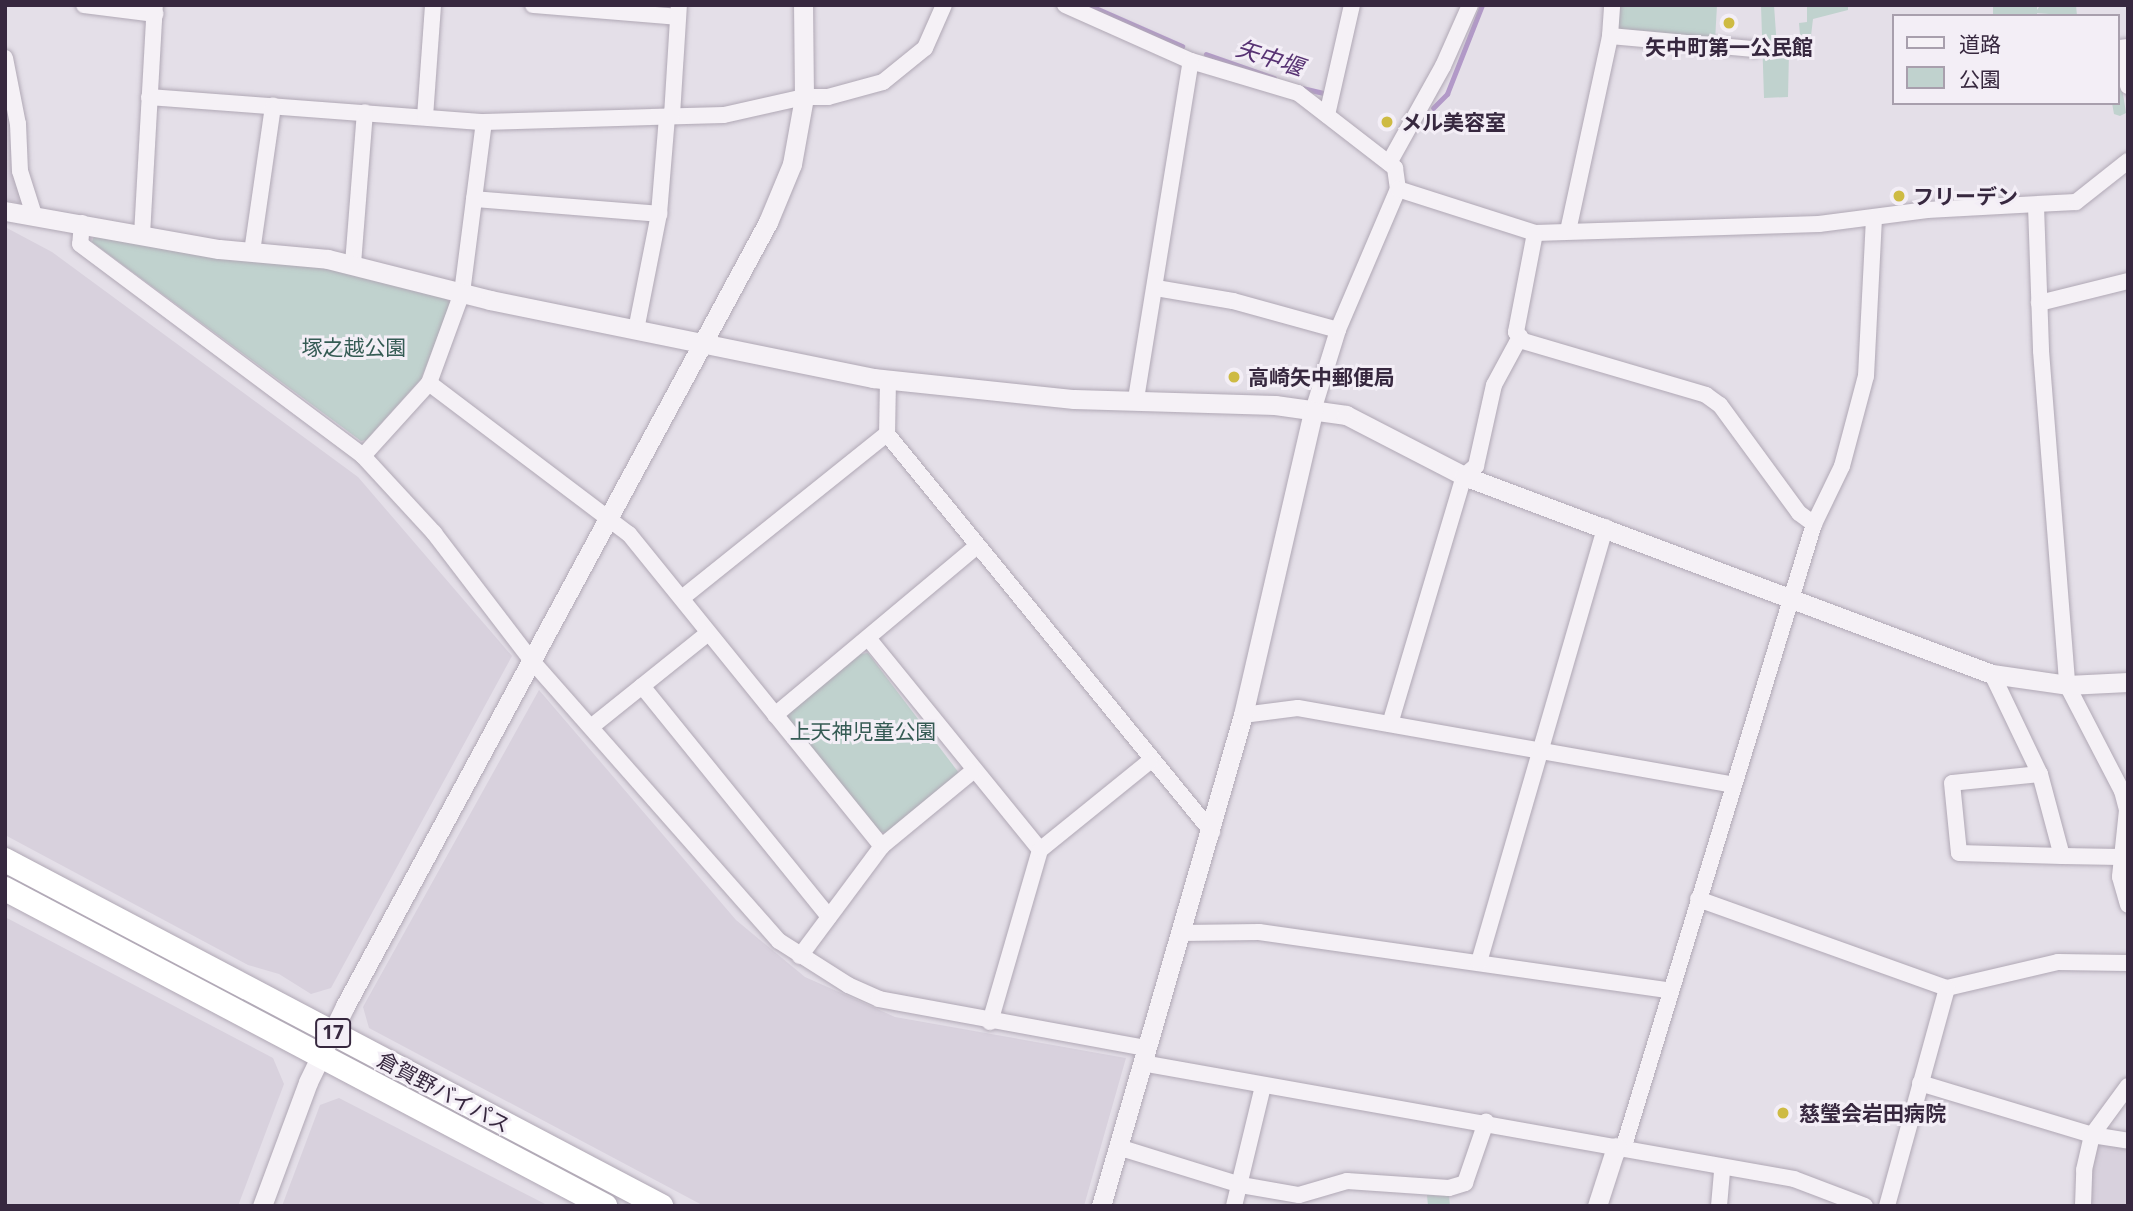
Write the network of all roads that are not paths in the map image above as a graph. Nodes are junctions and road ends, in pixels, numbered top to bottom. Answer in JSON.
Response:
{"nodes":[{"id":1,"x":433,"y":5,"type":"edge"},
{"id":2,"x":533,"y":5,"type":"edge"},
{"id":3,"x":803,"y":5,"type":"edge"},
{"id":4,"x":944,"y":5,"type":"edge"},
{"id":5,"x":1065,"y":5,"type":"edge"},
{"id":6,"x":1352,"y":5,"type":"edge"},
{"id":7,"x":1470,"y":5,"type":"edge"},
{"id":8,"x":1612,"y":5,"type":"edge"},
{"id":9,"x":93,"y":6,"type":"edge"},
{"id":10,"x":155,"y":10,"type":"edge"},
{"id":11,"x":678,"y":11,"type":"edge"},
{"id":12,"x":1610,"y":36,"type":"junction"},
{"id":13,"x":2128,"y":47,"type":"edge"},
{"id":14,"x":1754,"y":48,"type":"dead end"},
{"id":15,"x":5,"y":58,"type":"edge"},
{"id":16,"x":1191,"y":61,"type":"junction"},
{"id":17,"x":2128,"y":86,"type":"edge"},
{"id":18,"x":149,"y":97,"type":"junction"},
{"id":19,"x":804,"y":97,"type":"junction"},
{"id":20,"x":273,"y":106,"type":"junction"},
{"id":21,"x":365,"y":112,"type":"junction"},
{"id":22,"x":1327,"y":115,"type":"junction"},
{"id":23,"x":670,"y":116,"type":"junction"},
{"id":24,"x":425,"y":117,"type":"junction"},
{"id":25,"x":484,"y":122,"type":"junction"},
{"id":26,"x":2128,"y":161,"type":"edge"},
{"id":27,"x":1389,"y":163,"type":"junction"},
{"id":28,"x":1398,"y":189,"type":"junction"},
{"id":29,"x":474,"y":200,"type":"junction"},
{"id":30,"x":2036,"y":206,"type":"junction"},
{"id":31,"x":5,"y":211,"type":"edge"},
{"id":32,"x":659,"y":214,"type":"junction"},
{"id":33,"x":34,"y":215,"type":"junction"},
{"id":34,"x":1874,"y":218,"type":"junction"},
{"id":35,"x":82,"y":223,"type":"junction"},
{"id":36,"x":1568,"y":231,"type":"junction"},
{"id":37,"x":1535,"y":233,"type":"junction"},
{"id":38,"x":142,"y":235,"type":"junction"},
{"id":39,"x":251,"y":253,"type":"junction"},
{"id":40,"x":353,"y":264,"type":"junction"},
{"id":41,"x":2128,"y":282,"type":"edge"},
{"id":42,"x":1156,"y":288,"type":"junction"},
{"id":43,"x":461,"y":293,"type":"junction"},
{"id":44,"x":2039,"y":303,"type":"junction"},
{"id":45,"x":636,"y":330,"type":"junction"},
{"id":46,"x":1338,"y":330,"type":"junction"},
{"id":47,"x":1520,"y":337,"type":"junction"},
{"id":48,"x":701,"y":345,"type":"junction"},
{"id":49,"x":888,"y":379,"type":"junction"},
{"id":50,"x":429,"y":383,"type":"junction"},
{"id":51,"x":1136,"y":399,"type":"junction"},
{"id":52,"x":1312,"y":411,"type":"junction"},
{"id":53,"x":887,"y":434,"type":"junction"},
{"id":54,"x":363,"y":456,"type":"junction"},
{"id":55,"x":1464,"y":476,"type":"junction"},
{"id":56,"x":609,"y":517,"type":"junction"},
{"id":57,"x":1814,"y":524,"type":"junction"},
{"id":58,"x":1605,"y":527,"type":"junction"},
{"id":59,"x":976,"y":547,"type":"junction"},
{"id":60,"x":682,"y":598,"type":"junction"},
{"id":61,"x":1791,"y":599,"type":"junction"},
{"id":62,"x":707,"y":634,"type":"junction"},
{"id":63,"x":868,"y":638,"type":"junction"},
{"id":64,"x":532,"y":661,"type":"junction"},
{"id":65,"x":1992,"y":674,"type":"junction"},
{"id":66,"x":2128,"y":682,"type":"edge"},
{"id":67,"x":2067,"y":685,"type":"junction"},
{"id":68,"x":642,"y":686,"type":"junction"},
{"id":69,"x":775,"y":715,"type":"junction"},
{"id":70,"x":1243,"y":715,"type":"junction"},
{"id":71,"x":1390,"y":724,"type":"junction"},
{"id":72,"x":591,"y":727,"type":"junction"},
{"id":73,"x":1541,"y":751,"type":"junction"},
{"id":74,"x":1150,"y":761,"type":"junction"},
{"id":75,"x":973,"y":771,"type":"junction"},
{"id":76,"x":2040,"y":774,"type":"junction"},
{"id":77,"x":1733,"y":785,"type":"junction"},
{"id":78,"x":1212,"y":832,"type":"junction"},
{"id":79,"x":882,"y":846,"type":"junction"},
{"id":80,"x":1040,"y":850,"type":"junction"},
{"id":81,"x":2062,"y":856,"type":"junction"},
{"id":82,"x":2120,"y":857,"type":"junction"},
{"id":83,"x":5,"y":860,"type":"edge"},
{"id":84,"x":5,"y":889,"type":"edge"},
{"id":85,"x":1698,"y":899,"type":"junction"},
{"id":86,"x":2128,"y":905,"type":"edge"},
{"id":87,"x":829,"y":917,"type":"junction"},
{"id":88,"x":1182,"y":933,"type":"junction"},
{"id":89,"x":800,"y":957,"type":"junction"},
{"id":90,"x":1479,"y":962,"type":"junction"},
{"id":91,"x":2128,"y":962,"type":"edge"},
{"id":92,"x":1947,"y":988,"type":"junction"},
{"id":93,"x":1671,"y":991,"type":"junction"},
{"id":94,"x":990,"y":1022,"type":"junction"},
{"id":95,"x":332,"y":1032,"type":"junction"},
{"id":96,"x":321,"y":1055,"type":"junction"},
{"id":97,"x":1144,"y":1056,"type":"junction"},
{"id":98,"x":1920,"y":1083,"type":"junction"},
{"id":99,"x":1263,"y":1086,"type":"junction"},
{"id":100,"x":2128,"y":1086,"type":"edge"},
{"id":101,"x":1486,"y":1122,"type":"junction"},
{"id":102,"x":2092,"y":1135,"type":"junction"},
{"id":103,"x":2128,"y":1141,"type":"edge"},
{"id":104,"x":1118,"y":1147,"type":"junction"},
{"id":105,"x":1620,"y":1148,"type":"junction"},
{"id":106,"x":1722,"y":1168,"type":"junction"},
{"id":107,"x":1241,"y":1185,"type":"junction"},
{"id":108,"x":262,"y":1206,"type":"edge"},
{"id":109,"x":606,"y":1206,"type":"edge"},
{"id":110,"x":661,"y":1206,"type":"edge"},
{"id":111,"x":1101,"y":1206,"type":"edge"},
{"id":112,"x":1234,"y":1206,"type":"edge"},
{"id":113,"x":1597,"y":1206,"type":"edge"},
{"id":114,"x":1719,"y":1206,"type":"edge"},
{"id":115,"x":1865,"y":1206,"type":"edge"},
{"id":116,"x":1887,"y":1206,"type":"edge"},
{"id":117,"x":2083,"y":1206,"type":"edge"}],
"edges":[{"from":1,"to":24,"type":"street"},
{"from":2,"to":11,"type":"street"},
{"from":3,"to":19,"type":"street"},
{"from":4,"to":19,"type":"street"},
{"from":5,"to":16,"type":"street"},
{"from":6,"to":22,"type":"street"},
{"from":7,"to":27,"type":"street"},
{"from":8,"to":12,"type":"street"},
{"from":9,"to":10,"type":"street"},
{"from":10,"to":18,"type":"street"},
{"from":11,"to":23,"type":"street"},
{"from":12,"to":14,"type":"street"},
{"from":12,"to":36,"type":"street"},
{"from":13,"to":17,"type":"street"},
{"from":15,"to":33,"type":"street"},
{"from":16,"to":22,"type":"street"},
{"from":16,"to":42,"type":"street"},
{"from":18,"to":20,"type":"street"},
{"from":18,"to":38,"type":"street"},
{"from":19,"to":23,"type":"street"},
{"from":19,"to":48,"type":"street"},
{"from":20,"to":21,"type":"street"},
{"from":20,"to":39,"type":"street"},
{"from":21,"to":24,"type":"street"},
{"from":21,"to":40,"type":"street"},
{"from":22,"to":27,"type":"street"},
{"from":23,"to":25,"type":"street"},
{"from":23,"to":32,"type":"street"},
{"from":24,"to":25,"type":"street"},
{"from":25,"to":29,"type":"street"},
{"from":26,"to":30,"type":"street"},
{"from":27,"to":28,"type":"street"},
{"from":28,"to":37,"type":"street"},
{"from":28,"to":46,"type":"street"},
{"from":29,"to":32,"type":"street"},
{"from":29,"to":43,"type":"street"},
{"from":30,"to":34,"type":"street"},
{"from":30,"to":44,"type":"street"},
{"from":31,"to":33,"type":"street"},
{"from":32,"to":45,"type":"street"},
{"from":33,"to":35,"type":"street"},
{"from":34,"to":36,"type":"street"},
{"from":34,"to":57,"type":"street"},
{"from":35,"to":38,"type":"street"},
{"from":35,"to":54,"type":"street"},
{"from":36,"to":37,"type":"street"},
{"from":37,"to":47,"type":"street"},
{"from":38,"to":39,"type":"street"},
{"from":39,"to":40,"type":"street"},
{"from":40,"to":43,"type":"street"},
{"from":41,"to":44,"type":"street"},
{"from":42,"to":46,"type":"street"},
{"from":42,"to":51,"type":"street"},
{"from":43,"to":45,"type":"street"},
{"from":43,"to":50,"type":"street"},
{"from":44,"to":67,"type":"street"},
{"from":45,"to":48,"type":"street"},
{"from":46,"to":52,"type":"street"},
{"from":47,"to":55,"type":"street"},
{"from":47,"to":57,"type":"street"},
{"from":48,"to":49,"type":"street"},
{"from":48,"to":56,"type":"street"},
{"from":49,"to":51,"type":"street"},
{"from":49,"to":53,"type":"street"},
{"from":50,"to":54,"type":"street"},
{"from":50,"to":56,"type":"street"},
{"from":51,"to":52,"type":"street"},
{"from":52,"to":55,"type":"street"},
{"from":52,"to":70,"type":"street"},
{"from":53,"to":59,"type":"street"},
{"from":53,"to":60,"type":"street"},
{"from":54,"to":64,"type":"street"},
{"from":55,"to":58,"type":"street"},
{"from":55,"to":71,"type":"street"},
{"from":56,"to":60,"type":"street"},
{"from":56,"to":64,"type":"street"},
{"from":57,"to":61,"type":"street"},
{"from":58,"to":61,"type":"street"},
{"from":58,"to":73,"type":"street"},
{"from":59,"to":63,"type":"street"},
{"from":59,"to":74,"type":"street"},
{"from":60,"to":62,"type":"street"},
{"from":61,"to":65,"type":"street"},
{"from":61,"to":77,"type":"street"},
{"from":62,"to":68,"type":"street"},
{"from":62,"to":69,"type":"street"},
{"from":63,"to":69,"type":"street"},
{"from":63,"to":75,"type":"street"},
{"from":64,"to":72,"type":"street"},
{"from":64,"to":95,"type":"street"},
{"from":65,"to":67,"type":"street"},
{"from":65,"to":76,"type":"street"},
{"from":66,"to":67,"type":"street"},
{"from":67,"to":82,"type":"street"},
{"from":68,"to":72,"type":"street"},
{"from":68,"to":87,"type":"street"},
{"from":69,"to":79,"type":"street"},
{"from":70,"to":71,"type":"street"},
{"from":70,"to":78,"type":"street"},
{"from":71,"to":73,"type":"street"},
{"from":72,"to":89,"type":"street"},
{"from":73,"to":77,"type":"street"},
{"from":73,"to":90,"type":"street"},
{"from":74,"to":78,"type":"street"},
{"from":74,"to":80,"type":"street"},
{"from":75,"to":79,"type":"street"},
{"from":75,"to":80,"type":"street"},
{"from":76,"to":81,"type":"street"},
{"from":76,"to":81,"type":"street"},
{"from":77,"to":85,"type":"street"},
{"from":78,"to":88,"type":"street"},
{"from":79,"to":87,"type":"street"},
{"from":80,"to":94,"type":"street"},
{"from":81,"to":82,"type":"street"},
{"from":82,"to":86,"type":"street"},
{"from":83,"to":95,"type":"highway","name":"倉賀野バイパス","number":"17"},
{"from":84,"to":96,"type":"highway","name":"倉賀野バイパス","number":"17"},
{"from":85,"to":92,"type":"street"},
{"from":85,"to":93,"type":"street"},
{"from":87,"to":89,"type":"street"},
{"from":88,"to":90,"type":"street"},
{"from":88,"to":97,"type":"street"},
{"from":89,"to":94,"type":"street"},
{"from":90,"to":93,"type":"street"},
{"from":91,"to":92,"type":"street"},
{"from":92,"to":98,"type":"street"},
{"from":93,"to":105,"type":"street"},
{"from":94,"to":97,"type":"street"},
{"from":95,"to":96,"type":"street"},
{"from":95,"to":110,"type":"highway","name":"倉賀野バイパス","number":"17"},
{"from":96,"to":108,"type":"street"},
{"from":96,"to":109,"type":"highway","name":"倉賀野バイパス","number":"17"},
{"from":97,"to":99,"type":"street"},
{"from":97,"to":104,"type":"street"},
{"from":98,"to":102,"type":"street"},
{"from":98,"to":116,"type":"street"},
{"from":99,"to":101,"type":"street"},
{"from":99,"to":107,"type":"street"},
{"from":100,"to":102,"type":"street"},
{"from":101,"to":105,"type":"street"},
{"from":101,"to":107,"type":"street"},
{"from":102,"to":103,"type":"street"},
{"from":102,"to":117,"type":"street"},
{"from":104,"to":107,"type":"street"},
{"from":104,"to":111,"type":"street"},
{"from":105,"to":106,"type":"street"},
{"from":105,"to":113,"type":"street"},
{"from":106,"to":114,"type":"street"},
{"from":106,"to":115,"type":"street"},
{"from":107,"to":112,"type":"street"}]}
